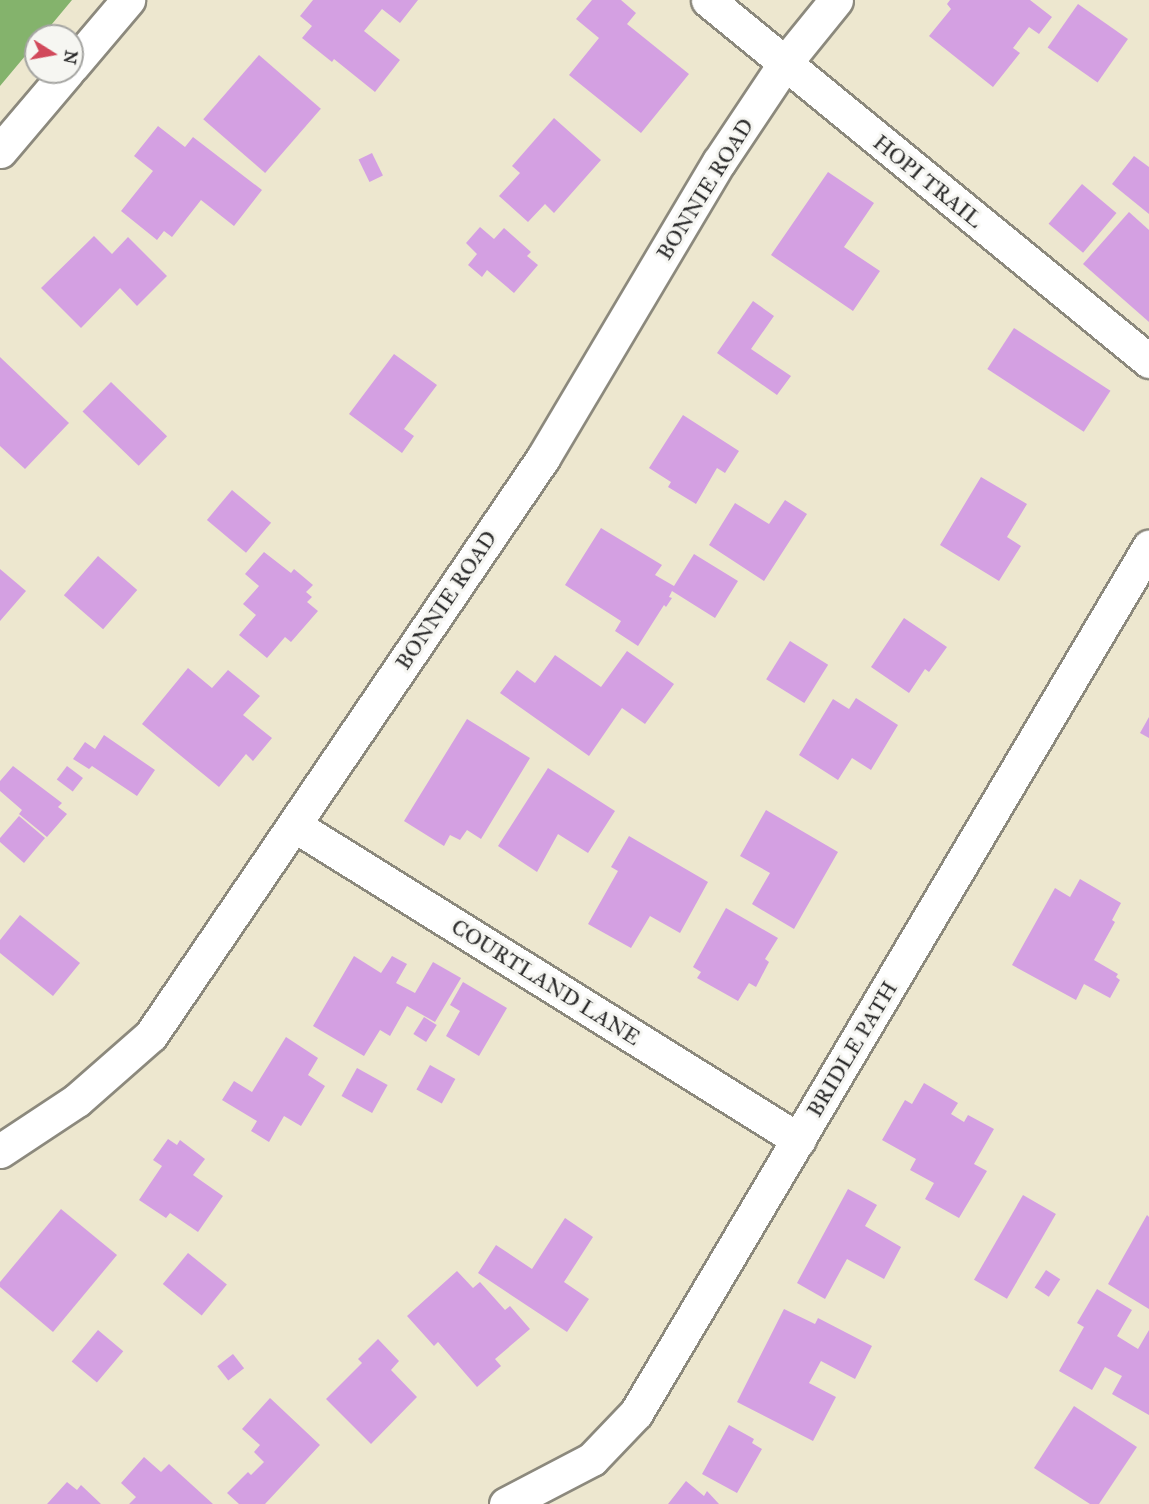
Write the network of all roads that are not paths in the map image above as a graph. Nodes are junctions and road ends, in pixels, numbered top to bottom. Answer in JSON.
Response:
{"nodes":[{"id":1,"x":128,"y":0,"type":"edge"},
{"id":2,"x":708,"y":0,"type":"edge"},
{"id":3,"x":836,"y":0,"type":"edge"},
{"id":4,"x":84,"y":52,"type":"edge"},
{"id":5,"x":785,"y":63,"type":"junction"},
{"id":6,"x":57,"y":84,"type":"edge"},
{"id":7,"x":0,"y":151,"type":"edge"},
{"id":8,"x":1149,"y":361,"type":"edge"},
{"id":9,"x":1149,"y":547,"type":"edge"},
{"id":10,"x":294,"y":825,"type":"junction"},
{"id":11,"x":799,"y":1140,"type":"junction"},
{"id":12,"x":0,"y":1151,"type":"edge"},
{"id":13,"x":506,"y":1504,"type":"edge"}],
"edges":[{"from":1,"to":4,"type":"street"},
{"from":2,"to":5,"type":"street","name":"HOPI TRAIL"},
{"from":3,"to":5,"type":"street","name":"BONNIE ROAD"},
{"from":5,"to":8,"type":"street","name":"HOPI TRAIL"},
{"from":5,"to":10,"type":"street","name":"BONNIE ROAD"},
{"from":6,"to":7,"type":"street"},
{"from":9,"to":11,"type":"street","name":"BRIDLE PATH"},
{"from":10,"to":11,"type":"street","name":"COURTLAND LANE"},
{"from":10,"to":12,"type":"street","name":"BONNIE ROAD"},
{"from":11,"to":13,"type":"street","name":"BRIDLE PATH"}]}
